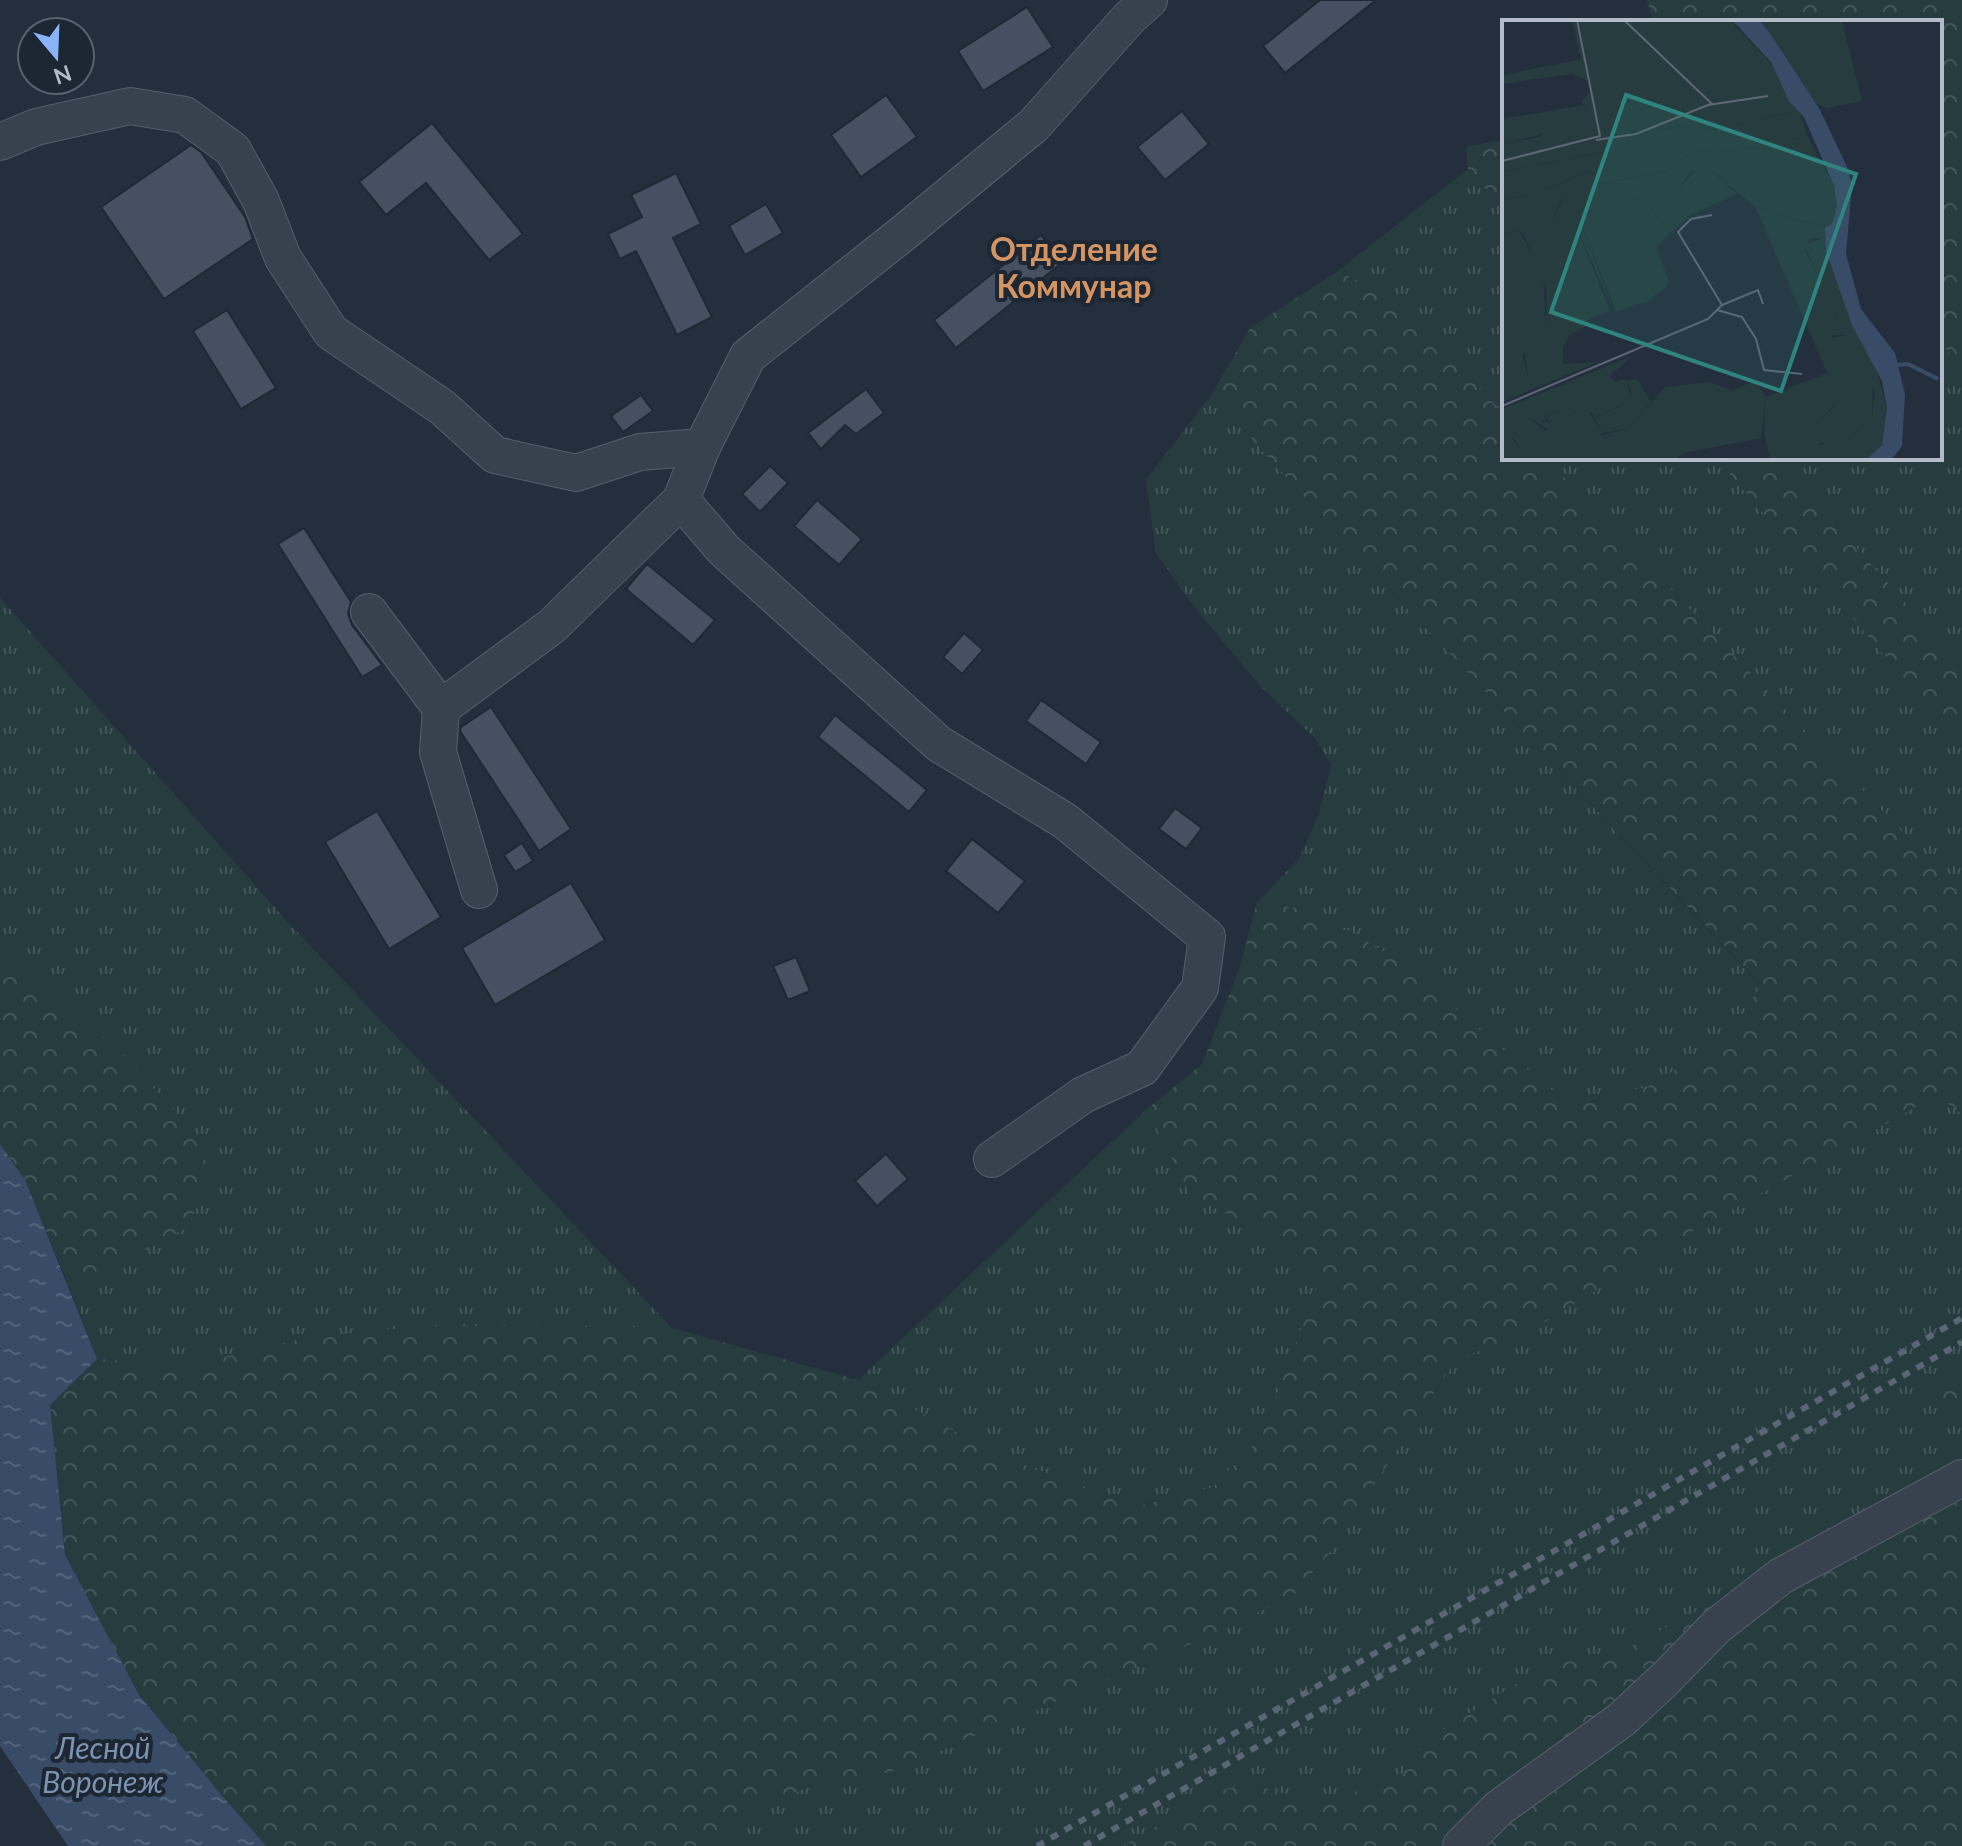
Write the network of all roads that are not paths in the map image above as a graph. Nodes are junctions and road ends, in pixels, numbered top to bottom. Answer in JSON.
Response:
{"nodes":[{"id":1,"x":1149,"y":0,"type":"edge"},
{"id":2,"x":0,"y":142,"type":"edge"},
{"id":3,"x":702,"y":447,"type":"junction"},
{"id":4,"x":681,"y":500,"type":"junction"},
{"id":5,"x":369,"y":612,"type":"dead end"},
{"id":6,"x":441,"y":708,"type":"junction"},
{"id":7,"x":479,"y":890,"type":"dead end"},
{"id":8,"x":992,"y":1159,"type":"dead end"},
{"id":9,"x":1962,"y":1478,"type":"edge"},
{"id":10,"x":1461,"y":1846,"type":"edge"}],
"edges":[{"from":1,"to":3,"type":"street"},
{"from":2,"to":3,"type":"street"},
{"from":3,"to":4,"type":"street"},
{"from":4,"to":6,"type":"street"},
{"from":4,"to":8,"type":"street"},
{"from":5,"to":6,"type":"street"},
{"from":6,"to":7,"type":"street"},
{"from":9,"to":10,"type":"street"}]}
